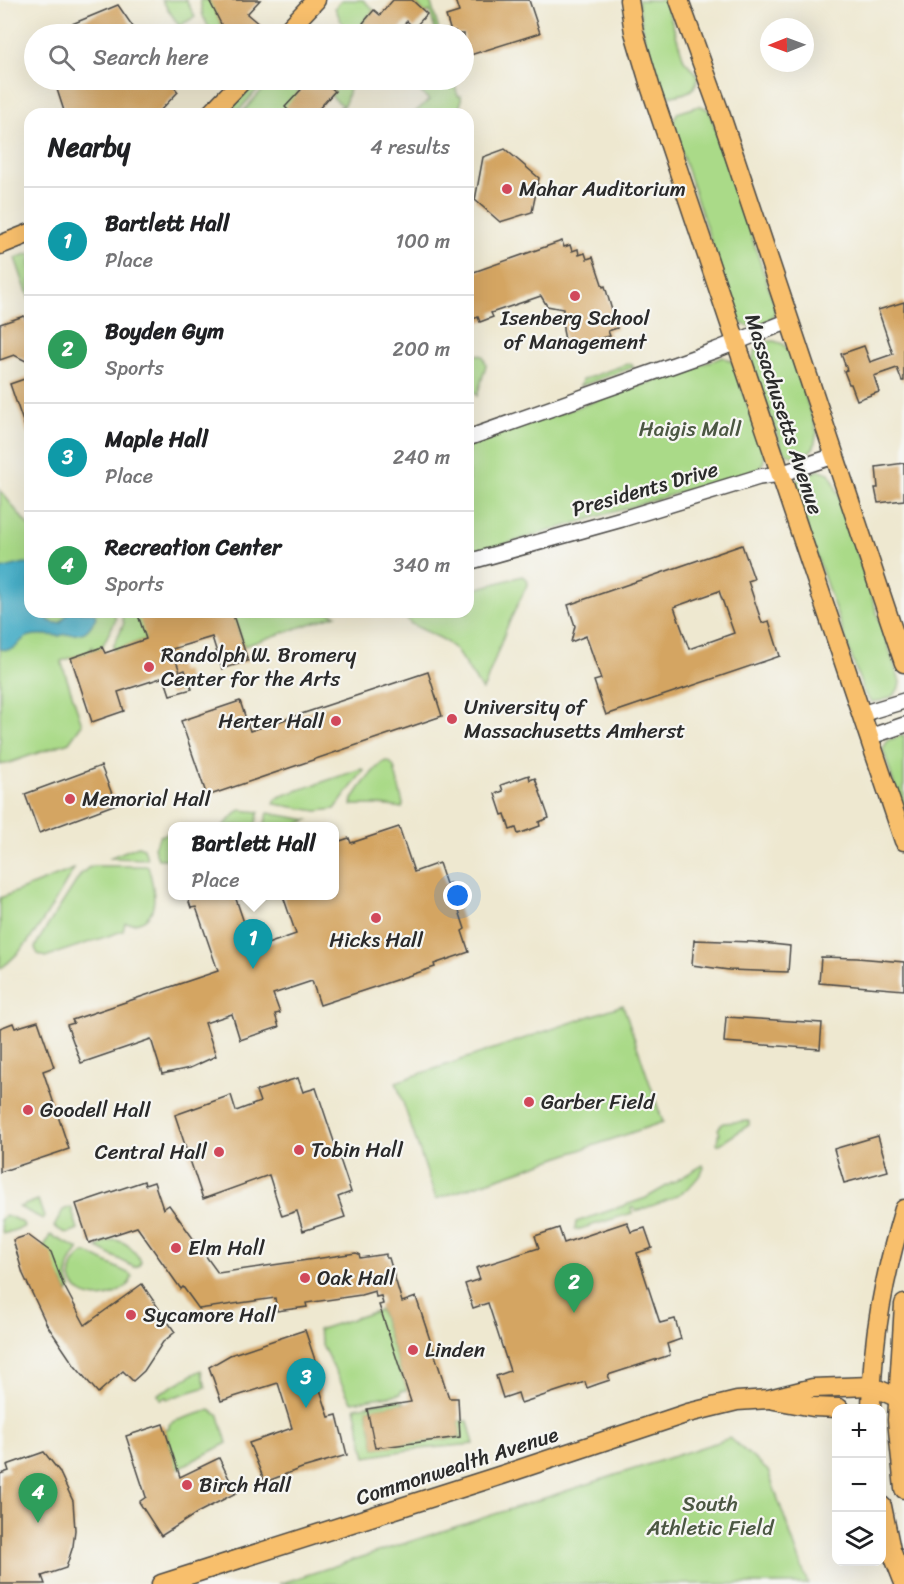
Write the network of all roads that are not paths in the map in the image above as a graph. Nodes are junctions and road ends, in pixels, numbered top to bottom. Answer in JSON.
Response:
{"nodes":[{"id":1,"x":316,"y":0,"type":"edge"},
{"id":2,"x":629,"y":0,"type":"edge"},
{"id":3,"x":679,"y":0,"type":"edge"},
{"id":4,"x":293,"y":24,"type":"edge"},
{"id":5,"x":233,"y":90,"type":"edge"},
{"id":6,"x":216,"y":108,"type":"edge"},
{"id":7,"x":24,"y":235,"type":"edge"},
{"id":8,"x":0,"y":245,"type":"edge"},
{"id":9,"x":789,"y":321,"type":"junction"},
{"id":10,"x":736,"y":340,"type":"junction"},
{"id":11,"x":474,"y":436,"type":"edge"},
{"id":12,"x":834,"y":456,"type":"junction"},
{"id":13,"x":780,"y":474,"type":"junction"},
{"id":14,"x":474,"y":560,"type":"edge"},
{"id":15,"x":904,"y":663,"type":"edge"},
{"id":16,"x":904,"y":701,"type":"edge"},
{"id":17,"x":861,"y":714,"type":"junction"},
{"id":18,"x":904,"y":725,"type":"edge"},
{"id":19,"x":869,"y":737,"type":"junction"},
{"id":20,"x":904,"y":841,"type":"edge"},
{"id":21,"x":904,"y":1209,"type":"edge"},
{"id":22,"x":904,"y":1304,"type":"edge"},
{"id":23,"x":871,"y":1386,"type":"junction"},
{"id":24,"x":898,"y":1398,"type":"junction"},
{"id":25,"x":769,"y":1399,"type":"junction"},
{"id":26,"x":873,"y":1404,"type":"edge"},
{"id":27,"x":883,"y":1404,"type":"edge"},
{"id":28,"x":832,"y":1408,"type":"edge"},
{"id":29,"x":904,"y":1489,"type":"edge"},
{"id":30,"x":883,"y":1512,"type":"edge"},
{"id":31,"x":904,"y":1583,"type":"edge"},
{"id":32,"x":161,"y":1584,"type":"edge"}],
"edges":[{"from":1,"to":4,"type":"main road"},
{"from":2,"to":10,"type":"main road","name":"Massachusetts Avenue"},
{"from":3,"to":9,"type":"main road","name":"Massachusetts Avenue"},
{"from":5,"to":6,"type":"main road"},
{"from":7,"to":8,"type":"main road"},
{"from":9,"to":10,"type":"street"},
{"from":9,"to":12,"type":"main road","name":"Massachusetts Avenue"},
{"from":10,"to":11,"type":"street"},
{"from":10,"to":13,"type":"main road","name":"Massachusetts Avenue"},
{"from":12,"to":13,"type":"street","name":"Presidents Drive"},
{"from":12,"to":15,"type":"main road","name":"Massachusetts Avenue"},
{"from":13,"to":14,"type":"street","name":"Presidents Drive"},
{"from":13,"to":17,"type":"main road","name":"Massachusetts Avenue"},
{"from":16,"to":17,"type":"street"},
{"from":17,"to":19,"type":"main road","name":"Massachusetts Avenue"},
{"from":18,"to":19,"type":"street"},
{"from":19,"to":20,"type":"main road","name":"Massachusetts Avenue"},
{"from":21,"to":23,"type":"main road"},
{"from":22,"to":24,"type":"main road"},
{"from":23,"to":24,"type":"main road","name":"Commonwealth Avenue"},
{"from":23,"to":25,"type":"main road","name":"Commonwealth Avenue"},
{"from":23,"to":26,"type":"main road"},
{"from":24,"to":27,"type":"main road"},
{"from":24,"to":29,"type":"main road"},
{"from":25,"to":28,"type":"main road","name":"Commonwealth Avenue"},
{"from":25,"to":32,"type":"main road","name":"Commonwealth Avenue"},
{"from":30,"to":31,"type":"main road"}]}
